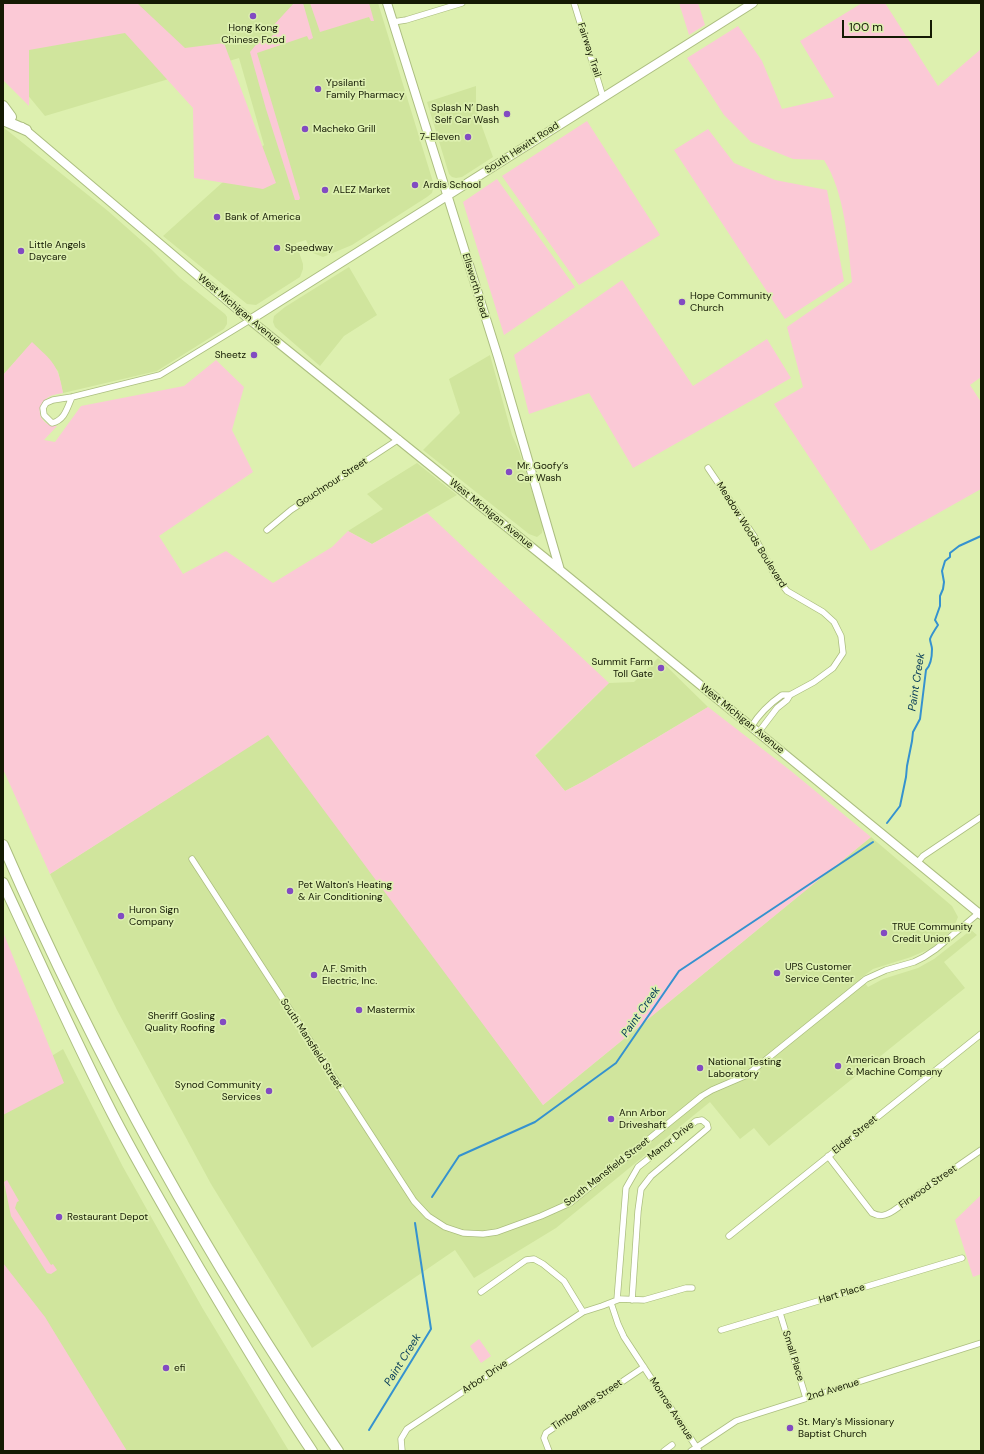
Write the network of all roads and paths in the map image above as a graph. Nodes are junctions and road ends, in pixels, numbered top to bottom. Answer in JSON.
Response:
{"nodes":[{"id":1,"x":387,"y":3,"type":"edge"},
{"id":2,"x":462,"y":3,"type":"edge"},
{"id":3,"x":574,"y":3,"type":"edge"},
{"id":4,"x":753,"y":3,"type":"edge"},
{"id":5,"x":393,"y":22,"type":"junction"},
{"id":6,"x":604,"y":97,"type":"junction"},
{"id":7,"x":3,"y":106,"type":"edge"},
{"id":8,"x":6,"y":116,"type":"edge"},
{"id":9,"x":26,"y":130,"type":"joint"},
{"id":10,"x":448,"y":196,"type":"junction"},
{"id":11,"x":250,"y":320,"type":"junction"},
{"id":12,"x":72,"y":397,"type":"junction"},
{"id":13,"x":399,"y":439,"type":"junction"},
{"id":14,"x":708,"y":468,"type":"dead end"},
{"id":15,"x":267,"y":530,"type":"dead end"},
{"id":16,"x":560,"y":570,"type":"junction"},
{"id":17,"x":790,"y":695,"type":"junction"},
{"id":18,"x":751,"y":727,"type":"junction"},
{"id":19,"x":758,"y":733,"type":"junction"},
{"id":20,"x":981,"y":817,"type":"edge"},
{"id":21,"x":3,"y":845,"type":"edge"},
{"id":22,"x":192,"y":859,"type":"dead end"},
{"id":23,"x":917,"y":863,"type":"junction"},
{"id":24,"x":3,"y":883,"type":"edge"},
{"id":25,"x":980,"y":913,"type":"edge"},
{"id":26,"x":981,"y":1034,"type":"edge"},
{"id":27,"x":981,"y":1150,"type":"edge"},
{"id":28,"x":828,"y":1156,"type":"junction"},
{"id":29,"x":729,"y":1236,"type":"dead end"},
{"id":30,"x":962,"y":1258,"type":"dead end"},
{"id":31,"x":692,"y":1288,"type":"dead end"},
{"id":32,"x":481,"y":1292,"type":"dead end"},
{"id":33,"x":632,"y":1300,"type":"junction"},
{"id":34,"x":614,"y":1302,"type":"junction"},
{"id":35,"x":582,"y":1312,"type":"junction"},
{"id":36,"x":780,"y":1313,"type":"junction"},
{"id":37,"x":721,"y":1330,"type":"dead end"},
{"id":38,"x":981,"y":1343,"type":"edge"},
{"id":39,"x":644,"y":1367,"type":"junction"},
{"id":40,"x":806,"y":1398,"type":"junction"},
{"id":41,"x":672,"y":1445,"type":"dead end"},
{"id":42,"x":695,"y":1450,"type":"edge"},
{"id":43,"x":312,"y":1451,"type":"edge"},
{"id":44,"x":338,"y":1451,"type":"edge"},
{"id":45,"x":402,"y":1451,"type":"edge"},
{"id":46,"x":549,"y":1451,"type":"edge"},
{"id":47,"x":664,"y":1451,"type":"edge"}],
"edges":[{"from":1,"to":5,"type":"main road","name":"Ellsworth Road"},
{"from":2,"to":5,"type":"street"},
{"from":3,"to":6,"type":"street","name":"Fairway Trail"},
{"from":4,"to":6,"type":"main road","name":"South Hewitt Road"},
{"from":5,"to":10,"type":"main road","name":"Ellsworth Road"},
{"from":6,"to":10,"type":"main road","name":"South Hewitt Road"},
{"from":7,"to":8,"type":"highway"},
{"from":8,"to":9,"type":"highway"},
{"from":9,"to":11,"type":"main road","name":"West Michigan Avenue"},
{"from":10,"to":11,"type":"main road","name":"South Hewitt Road"},
{"from":10,"to":16,"type":"main road","name":"Ellsworth Road"},
{"from":11,"to":12,"type":"street"},
{"from":11,"to":13,"type":"main road","name":"West Michigan Avenue"},
{"from":12,"to":12,"type":"street"},
{"from":13,"to":15,"type":"street","name":"Gouchnour Street"},
{"from":13,"to":16,"type":"main road","name":"West Michigan Avenue"},
{"from":14,"to":17,"type":"street","name":"Meadow Woods Boulevard"},
{"from":16,"to":18,"type":"main road","name":"West Michigan Avenue"},
{"from":17,"to":18,"type":"street","name":"Meadow Woods Boulevard"},
{"from":17,"to":19,"type":"street","name":"Meadow Woods Boulevard"},
{"from":18,"to":19,"type":"main road","name":"West Michigan Avenue"},
{"from":19,"to":23,"type":"main road","name":"West Michigan Avenue"},
{"from":20,"to":23,"type":"street"},
{"from":21,"to":44,"type":"highway"},
{"from":22,"to":25,"type":"street","name":"South Mansfield Street"},
{"from":23,"to":25,"type":"main road","name":"West Michigan Avenue"},
{"from":24,"to":43,"type":"highway"},
{"from":26,"to":28,"type":"street","name":"Elder Street"},
{"from":27,"to":28,"type":"street","name":"Firwood Street"},
{"from":28,"to":29,"type":"street","name":"Elder Street"},
{"from":30,"to":36,"type":"street","name":"Hart Place"},
{"from":31,"to":33,"type":"street","name":"Arbor Drive"},
{"from":32,"to":35,"type":"street"},
{"from":33,"to":34,"type":"street","name":"Arbor Drive"},
{"from":33,"to":34,"type":"street","name":"Manor Drive"},
{"from":34,"to":35,"type":"street","name":"Arbor Drive"},
{"from":34,"to":39,"type":"street","name":"Manor Drive"},
{"from":35,"to":45,"type":"street","name":"Arbor Drive"},
{"from":36,"to":37,"type":"street","name":"Hart Place"},
{"from":36,"to":40,"type":"street","name":"Small Place"},
{"from":38,"to":40,"type":"street","name":"2nd Avenue"},
{"from":39,"to":42,"type":"street","name":"Monroe Avenue"},
{"from":39,"to":46,"type":"street","name":"Timberlane Street"},
{"from":40,"to":42,"type":"street","name":"2nd Avenue"},
{"from":41,"to":47,"type":"street"}]}
